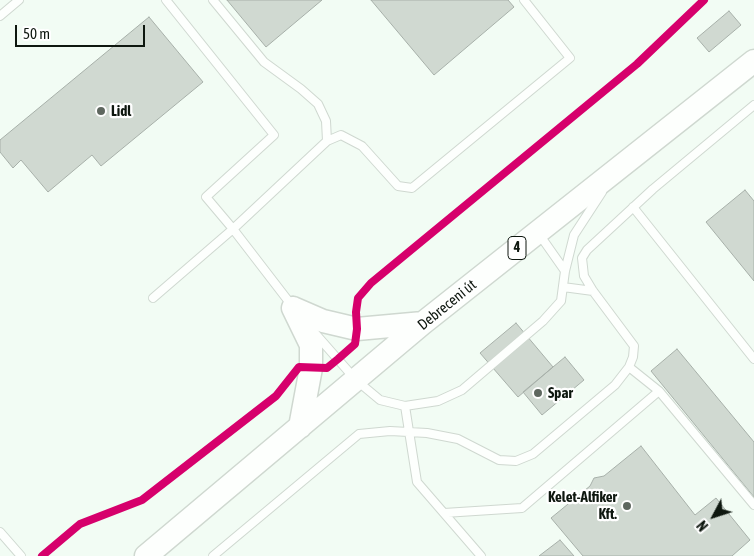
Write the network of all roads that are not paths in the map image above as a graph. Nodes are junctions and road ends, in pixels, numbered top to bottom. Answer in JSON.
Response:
{"nodes":[{"id":1,"x":19,"y":0,"type":"edge"},
{"id":2,"x":166,"y":0,"type":"edge"},
{"id":3,"x":213,"y":0,"type":"edge"},
{"id":4,"x":524,"y":0,"type":"edge"},
{"id":5,"x":0,"y":16,"type":"edge"},
{"id":6,"x":754,"y":62,"type":"edge"},
{"id":7,"x":754,"y":105,"type":"edge"},
{"id":8,"x":328,"y":141,"type":"junction"},
{"id":9,"x":611,"y":175,"type":"junction"},
{"id":10,"x":633,"y":207,"type":"junction"},
{"id":11,"x":234,"y":229,"type":"junction"},
{"id":12,"x":538,"y":232,"type":"junction"},
{"id":13,"x":565,"y":271,"type":"junction"},
{"id":14,"x":563,"y":287,"type":"junction"},
{"id":15,"x":593,"y":291,"type":"junction"},
{"id":16,"x":153,"y":298,"type":"dead end"},
{"id":17,"x":293,"y":308,"type":"junction"},
{"id":18,"x":423,"y":323,"type":"junction"},
{"id":19,"x":754,"y":359,"type":"edge"},
{"id":20,"x":629,"y":367,"type":"junction"},
{"id":21,"x":356,"y":380,"type":"junction"},
{"id":22,"x":659,"y":391,"type":"junction"},
{"id":23,"x":405,"y":406,"type":"junction"},
{"id":24,"x":300,"y":427,"type":"junction"},
{"id":25,"x":409,"y":432,"type":"junction"},
{"id":26,"x":754,"y":504,"type":"edge"},
{"id":27,"x":444,"y":513,"type":"junction"},
{"id":28,"x":0,"y":532,"type":"edge"},
{"id":29,"x":21,"y":556,"type":"edge"},
{"id":30,"x":146,"y":556,"type":"edge"},
{"id":31,"x":213,"y":556,"type":"edge"},
{"id":32,"x":481,"y":556,"type":"edge"}],
"edges":[{"from":1,"to":5,"type":"lane"},
{"from":2,"to":11,"type":"lane"},
{"from":3,"to":8,"type":"lane"},
{"from":4,"to":8,"type":"lane"},
{"from":6,"to":9,"type":"main road","name":"Debreceni út","number":"4"},
{"from":7,"to":10,"type":"lane"},
{"from":8,"to":11,"type":"lane"},
{"from":9,"to":12,"type":"main road","name":"Debreceni út","number":"4"},
{"from":9,"to":13,"type":"lane"},
{"from":10,"to":15,"type":"lane"},
{"from":10,"to":19,"type":"lane"},
{"from":11,"to":16,"type":"lane"},
{"from":11,"to":17,"type":"lane"},
{"from":12,"to":13,"type":"lane"},
{"from":12,"to":18,"type":"main road","name":"Debreceni út","number":"4"},
{"from":13,"to":14,"type":"lane"},
{"from":14,"to":15,"type":"lane"},
{"from":14,"to":23,"type":"lane"},
{"from":15,"to":20,"type":"lane"},
{"from":17,"to":18,"type":"main road"},
{"from":17,"to":21,"type":"lane"},
{"from":17,"to":24,"type":"main road"},
{"from":18,"to":21,"type":"main road","name":"Debreceni út","number":"4"},
{"from":20,"to":22,"type":"lane"},
{"from":20,"to":25,"type":"lane"},
{"from":21,"to":23,"type":"lane"},
{"from":21,"to":24,"type":"main road","name":"Debreceni út","number":"4"},
{"from":22,"to":26,"type":"lane"},
{"from":22,"to":27,"type":"lane"},
{"from":23,"to":25,"type":"lane"},
{"from":24,"to":30,"type":"main road","name":"Debreceni út","number":"4"},
{"from":25,"to":27,"type":"lane"},
{"from":25,"to":31,"type":"lane"},
{"from":27,"to":32,"type":"lane"},
{"from":28,"to":29,"type":"lane"}]}
